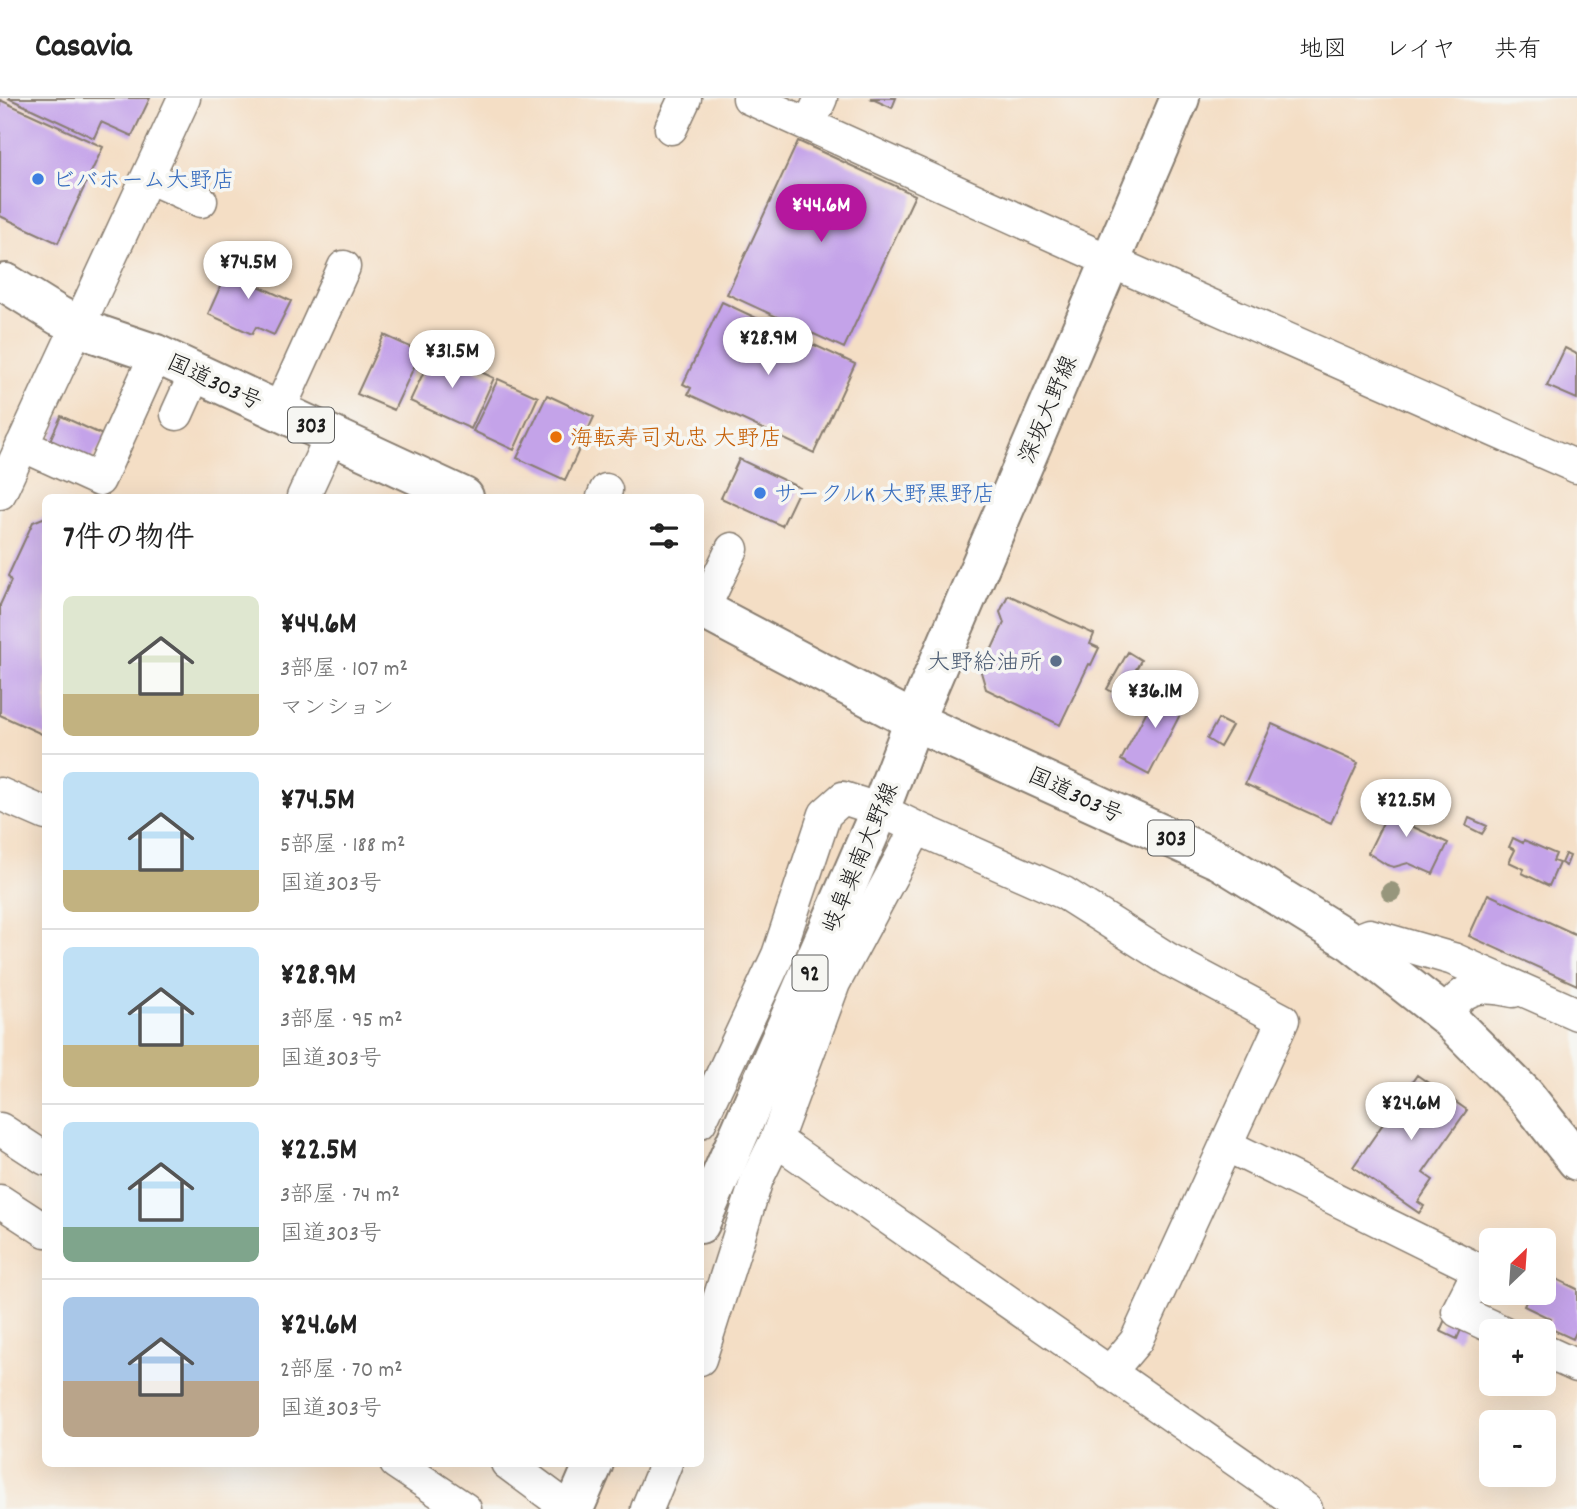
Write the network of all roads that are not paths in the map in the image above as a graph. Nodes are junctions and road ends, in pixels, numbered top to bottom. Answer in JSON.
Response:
{"nodes":[{"id":1,"x":184,"y":98,"type":"edge"},
{"id":2,"x":685,"y":98,"type":"edge"},
{"id":3,"x":749,"y":98,"type":"edge"},
{"id":4,"x":1180,"y":98,"type":"edge"},
{"id":5,"x":815,"y":112,"type":"edge"},
{"id":6,"x":671,"y":128,"type":"dead end"},
{"id":7,"x":148,"y":177,"type":"junction"},
{"id":8,"x":201,"y":201,"type":"dead end"},
{"id":9,"x":1110,"y":261,"type":"junction"},
{"id":10,"x":344,"y":267,"type":"dead end"},
{"id":11,"x":3,"y":282,"type":"edge"},
{"id":12,"x":82,"y":319,"type":"junction"},
{"id":13,"x":156,"y":354,"type":"junction"},
{"id":14,"x":196,"y":372,"type":"junction"},
{"id":15,"x":279,"y":410,"type":"junction"},
{"id":16,"x":177,"y":415,"type":"dead end"},
{"id":17,"x":332,"y":435,"type":"junction"},
{"id":18,"x":22,"y":445,"type":"junction"},
{"id":19,"x":1577,"y":467,"type":"edge"},
{"id":20,"x":304,"y":494,"type":"edge"},
{"id":21,"x":458,"y":494,"type":"edge"},
{"id":22,"x":5,"y":497,"type":"edge"},
{"id":23,"x":732,"y":549,"type":"dead end"},
{"id":24,"x":704,"y":605,"type":"edge"},
{"id":25,"x":704,"y":610,"type":"edge"},
{"id":26,"x":914,"y":720,"type":"junction"},
{"id":27,"x":0,"y":794,"type":"edge"},
{"id":28,"x":880,"y":810,"type":"junction"},
{"id":29,"x":42,"y":812,"type":"edge"},
{"id":30,"x":917,"y":828,"type":"junction"},
{"id":31,"x":1352,"y":942,"type":"junction"},
{"id":32,"x":1453,"y":959,"type":"junction"},
{"id":33,"x":1545,"y":999,"type":"junction"},
{"id":34,"x":1434,"y":1006,"type":"junction"},
{"id":35,"x":1577,"y":1014,"type":"edge"},
{"id":36,"x":704,"y":1108,"type":"edge"},
{"id":37,"x":0,"y":1129,"type":"edge"},
{"id":38,"x":776,"y":1140,"type":"junction"},
{"id":39,"x":1226,"y":1145,"type":"junction"},
{"id":40,"x":42,"y":1156,"type":"edge"},
{"id":41,"x":1577,"y":1161,"type":"edge"},
{"id":42,"x":0,"y":1201,"type":"edge"},
{"id":43,"x":704,"y":1215,"type":"edge"},
{"id":44,"x":42,"y":1228,"type":"edge"},
{"id":45,"x":1479,"y":1321,"type":"edge"},
{"id":46,"x":704,"y":1347,"type":"edge"},
{"id":47,"x":1556,"y":1356,"type":"edge"},
{"id":48,"x":1577,"y":1366,"type":"edge"},
{"id":49,"x":1109,"y":1373,"type":"junction"},
{"id":50,"x":402,"y":1467,"type":"edge"},
{"id":51,"x":518,"y":1467,"type":"edge"},
{"id":52,"x":591,"y":1467,"type":"edge"},
{"id":53,"x":664,"y":1467,"type":"edge"},
{"id":54,"x":566,"y":1504,"type":"edge"},
{"id":55,"x":465,"y":1509,"type":"edge"},
{"id":56,"x":647,"y":1509,"type":"edge"},
{"id":57,"x":1306,"y":1509,"type":"edge"}],
"edges":[{"from":1,"to":7,"type":"street"},
{"from":2,"to":6,"type":"street"},
{"from":3,"to":5,"type":"street"},
{"from":4,"to":9,"type":"main road","name":"深坂大野線"},
{"from":5,"to":9,"type":"street"},
{"from":7,"to":8,"type":"street"},
{"from":7,"to":12,"type":"street"},
{"from":9,"to":19,"type":"street"},
{"from":9,"to":26,"type":"main road","name":"深坂大野線"},
{"from":10,"to":15,"type":"street"},
{"from":11,"to":12,"type":"main road","name":"国道303号","number":"303"},
{"from":12,"to":13,"type":"main road","name":"国道303号","number":"303"},
{"from":12,"to":18,"type":"street"},
{"from":13,"to":14,"type":"main road","name":"国道303号","number":"303"},
{"from":13,"to":18,"type":"street"},
{"from":14,"to":15,"type":"main road","name":"国道303号","number":"303"},
{"from":14,"to":16,"type":"street"},
{"from":15,"to":17,"type":"main road","name":"国道303号","number":"303"},
{"from":17,"to":20,"type":"street"},
{"from":17,"to":21,"type":"main road","name":"国道303号","number":"303"},
{"from":18,"to":22,"type":"street"},
{"from":23,"to":24,"type":"street"},
{"from":25,"to":26,"type":"main road","name":"国道303号","number":"303"},
{"from":26,"to":28,"type":"main road","name":"岐阜巣南大野線","number":"92"},
{"from":26,"to":31,"type":"main road","name":"国道303号","number":"303"},
{"from":27,"to":29,"type":"street"},
{"from":28,"to":30,"type":"street"},
{"from":28,"to":36,"type":"street"},
{"from":28,"to":43,"type":"main road","name":"岐阜巣南大野線","number":"92"},
{"from":30,"to":38,"type":"street"},
{"from":30,"to":39,"type":"street"},
{"from":31,"to":32,"type":"street"},
{"from":31,"to":34,"type":"main road","name":"国道303号","number":"303"},
{"from":32,"to":33,"type":"street"},
{"from":32,"to":34,"type":"street"},
{"from":33,"to":34,"type":"street"},
{"from":33,"to":35,"type":"street"},
{"from":34,"to":41,"type":"main road","name":"国道303号","number":"303"},
{"from":37,"to":40,"type":"street"},
{"from":38,"to":46,"type":"street"},
{"from":38,"to":49,"type":"street"},
{"from":39,"to":45,"type":"street"},
{"from":39,"to":49,"type":"street"},
{"from":42,"to":44,"type":"street"},
{"from":47,"to":48,"type":"street"},
{"from":49,"to":57,"type":"street"},
{"from":50,"to":55,"type":"street"},
{"from":51,"to":54,"type":"street"},
{"from":52,"to":54,"type":"main road"},
{"from":53,"to":56,"type":"street"}]}
